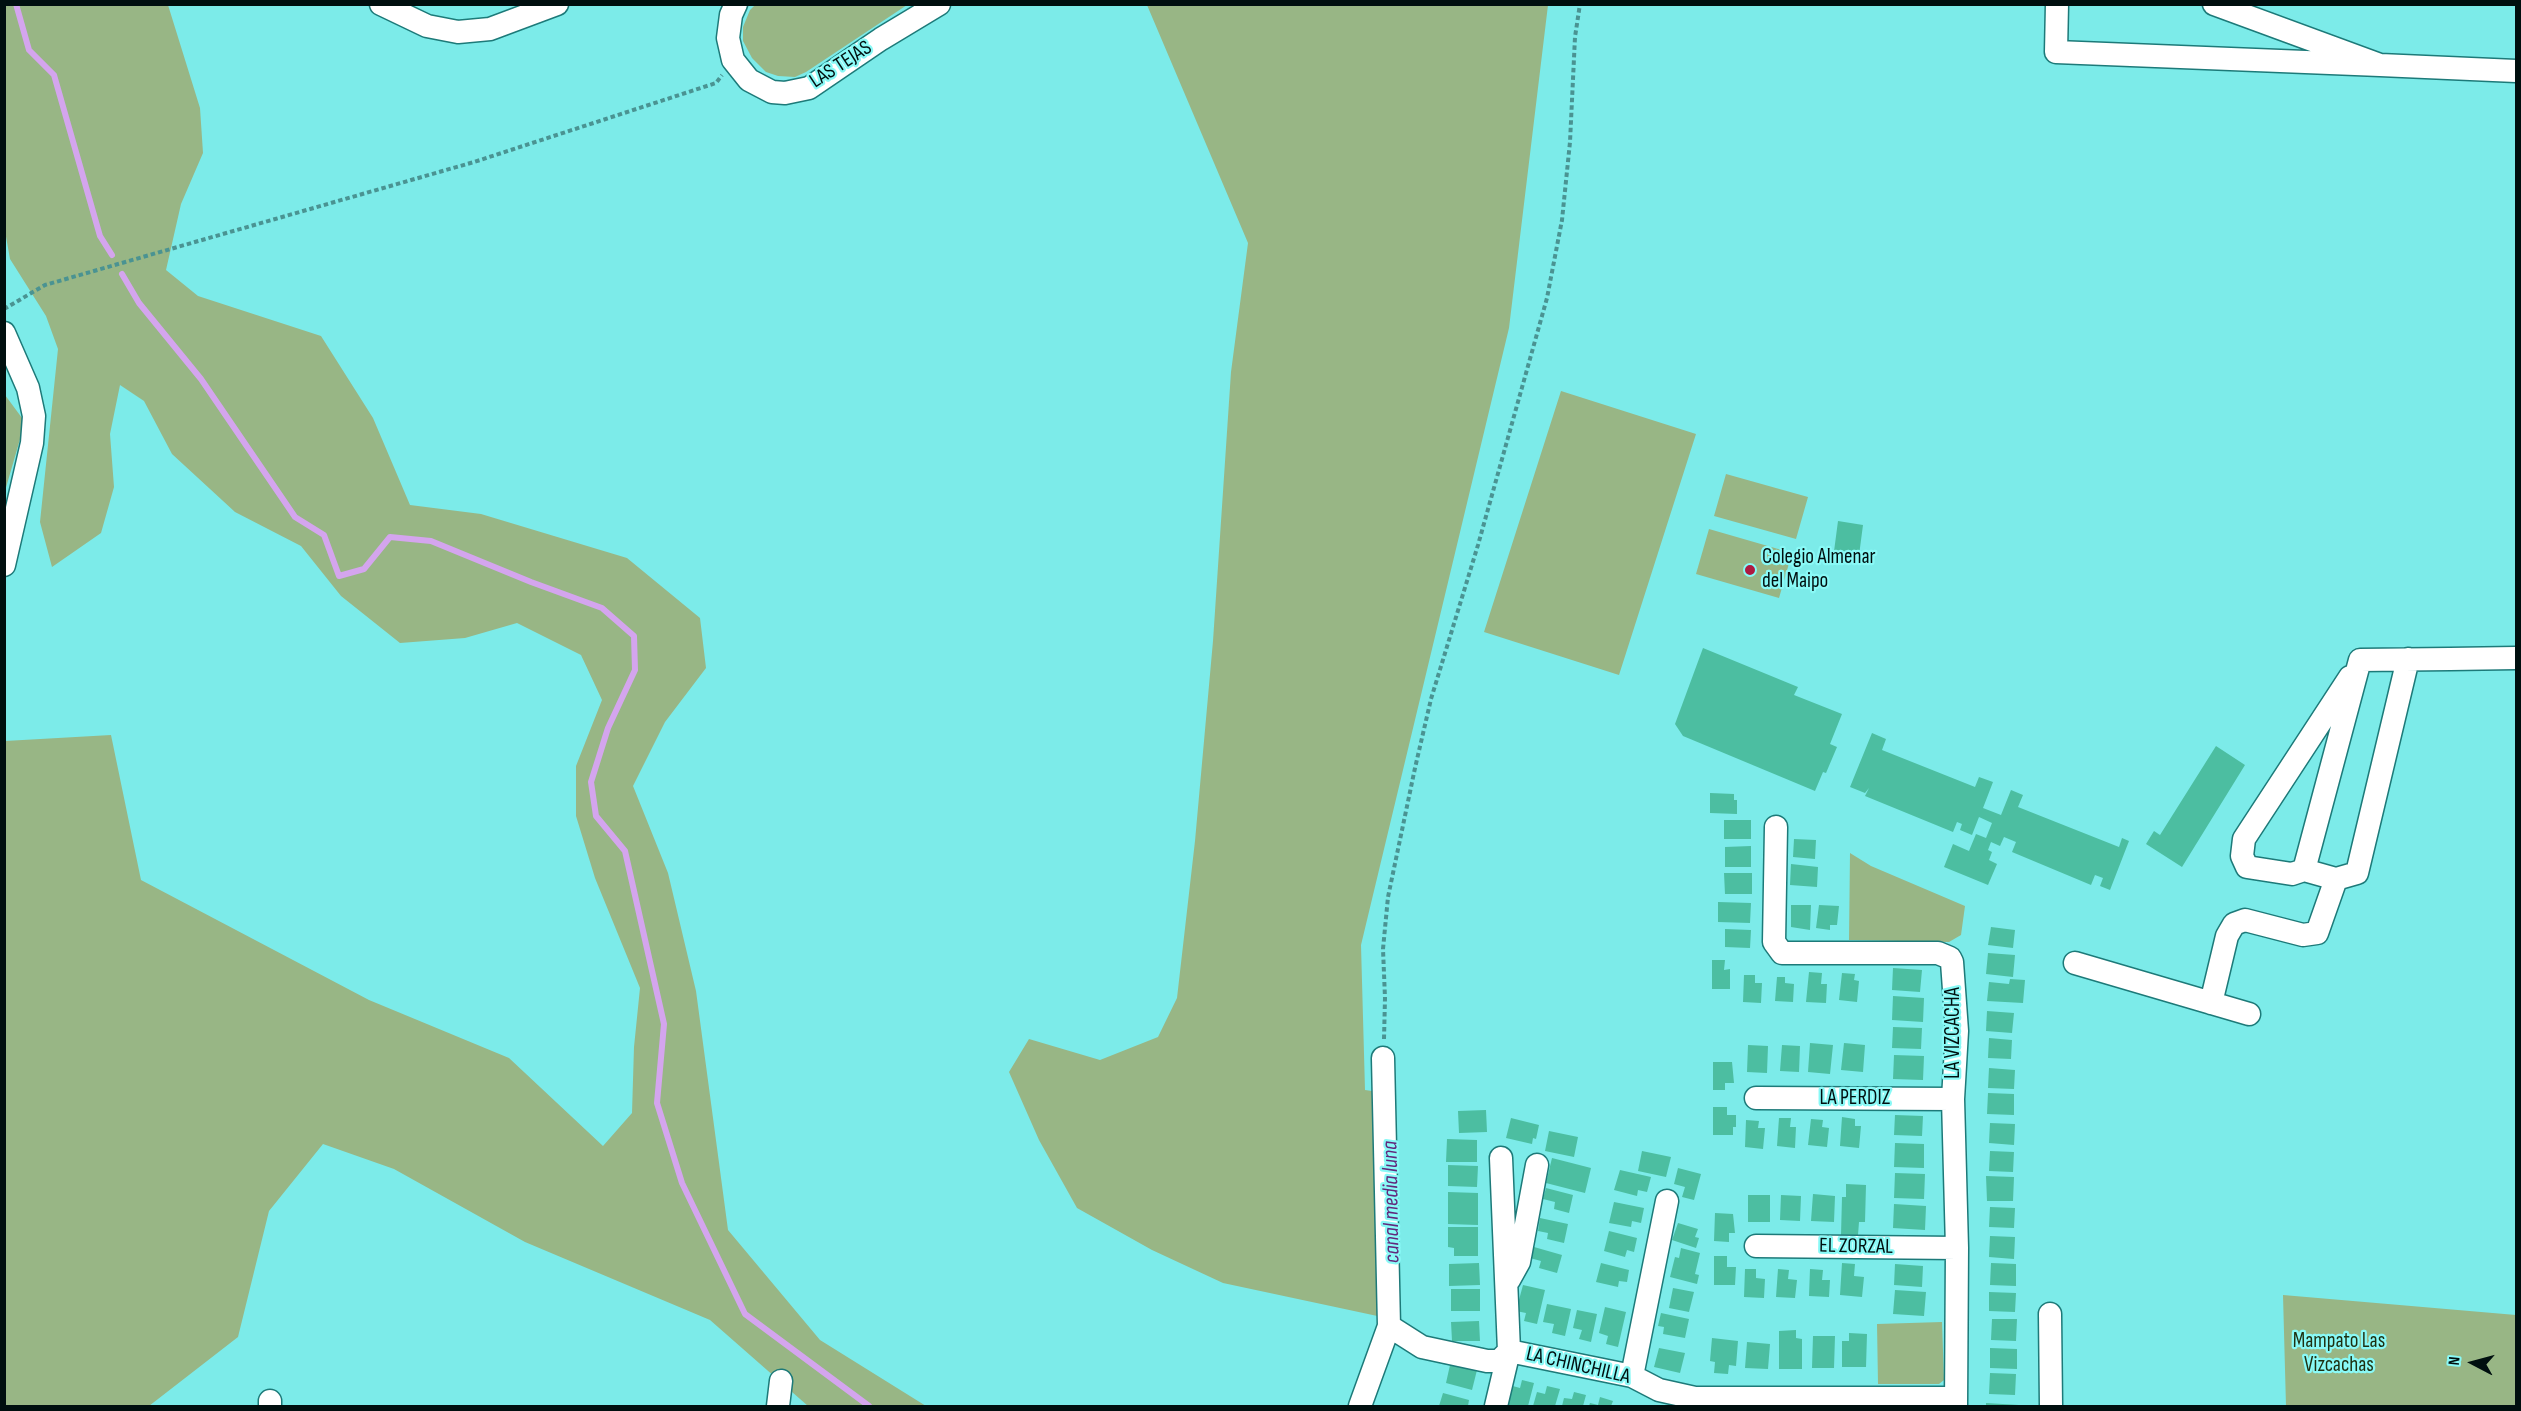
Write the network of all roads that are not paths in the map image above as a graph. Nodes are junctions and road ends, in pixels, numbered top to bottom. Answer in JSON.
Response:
{"nodes":[{"id":1,"x":381,"y":4,"type":"edge"},
{"id":2,"x":736,"y":4,"type":"edge"},
{"id":3,"x":939,"y":4,"type":"edge"},
{"id":4,"x":2057,"y":4,"type":"edge"},
{"id":5,"x":2214,"y":4,"type":"edge"},
{"id":6,"x":555,"y":5,"type":"edge"},
{"id":7,"x":405,"y":10,"type":"edge"},
{"id":8,"x":2380,"y":65,"type":"junction"},
{"id":9,"x":2517,"y":71,"type":"edge"},
{"id":10,"x":4,"y":333,"type":"edge"},
{"id":11,"x":4,"y":565,"type":"edge"},
{"id":12,"x":2517,"y":658,"type":"edge"},
{"id":13,"x":2408,"y":659,"type":"junction"},
{"id":14,"x":2360,"y":660,"type":"junction"},
{"id":15,"x":1776,"y":827,"type":"dead end"},
{"id":16,"x":2304,"y":870,"type":"junction"},
{"id":17,"x":2336,"y":879,"type":"junction"},
{"id":18,"x":2075,"y":963,"type":"dead end"},
{"id":19,"x":2211,"y":1003,"type":"junction"},
{"id":20,"x":2249,"y":1014,"type":"dead end"},
{"id":21,"x":1383,"y":1058,"type":"road end"},
{"id":22,"x":1756,"y":1098,"type":"dead end"},
{"id":23,"x":1953,"y":1099,"type":"junction"},
{"id":24,"x":1501,"y":1158,"type":"dead end"},
{"id":25,"x":1537,"y":1165,"type":"dead end"},
{"id":26,"x":1667,"y":1201,"type":"dead end"},
{"id":27,"x":1756,"y":1246,"type":"dead end"},
{"id":28,"x":1957,"y":1248,"type":"junction"},
{"id":29,"x":1506,"y":1287,"type":"junction"},
{"id":30,"x":2050,"y":1314,"type":"dead end"},
{"id":31,"x":1389,"y":1326,"type":"junction"},
{"id":32,"x":1509,"y":1351,"type":"junction"},
{"id":33,"x":1632,"y":1376,"type":"junction"},
{"id":34,"x":781,"y":1381,"type":"dead end"},
{"id":35,"x":1657,"y":1398,"type":"edge"},
{"id":36,"x":1956,"y":1402,"type":"edge"},
{"id":37,"x":778,"y":1407,"type":"edge"},
{"id":38,"x":1360,"y":1407,"type":"edge"},
{"id":39,"x":1496,"y":1407,"type":"edge"},
{"id":40,"x":2051,"y":1407,"type":"edge"}],
"edges":[{"from":1,"to":7,"type":"street"},
{"from":2,"to":3,"type":"street","name":"LAS TEJAS"},
{"from":4,"to":8,"type":"street"},
{"from":5,"to":8,"type":"street"},
{"from":6,"to":7,"type":"street"},
{"from":8,"to":9,"type":"street"},
{"from":10,"to":11,"type":"street"},
{"from":12,"to":13,"type":"street"},
{"from":13,"to":14,"type":"street"},
{"from":13,"to":17,"type":"street"},
{"from":14,"to":16,"type":"street"},
{"from":14,"to":16,"type":"street"},
{"from":15,"to":23,"type":"street","name":"LA VIZCACHA"},
{"from":16,"to":17,"type":"street"},
{"from":17,"to":19,"type":"street"},
{"from":18,"to":19,"type":"street"},
{"from":19,"to":20,"type":"street"},
{"from":21,"to":31,"type":"street"},
{"from":22,"to":23,"type":"street","name":"LA PERDIZ"},
{"from":23,"to":28,"type":"street","name":"LA VIZCACHA"},
{"from":24,"to":29,"type":"street"},
{"from":25,"to":29,"type":"street"},
{"from":26,"to":33,"type":"street"},
{"from":27,"to":28,"type":"street","name":"EL ZORZAL"},
{"from":28,"to":36,"type":"street","name":"LA VIZCACHA"},
{"from":29,"to":32,"type":"street"},
{"from":30,"to":40,"type":"street"},
{"from":31,"to":32,"type":"street","name":"LA CHINCHILLA"},
{"from":31,"to":38,"type":"street"},
{"from":32,"to":33,"type":"street","name":"LA CHINCHILLA"},
{"from":32,"to":39,"type":"street"},
{"from":33,"to":35,"type":"street","name":"LA CHINCHILLA"},
{"from":34,"to":37,"type":"street"},
{"from":35,"to":36,"type":"street","name":"LA CHINCHILLA"}]}
